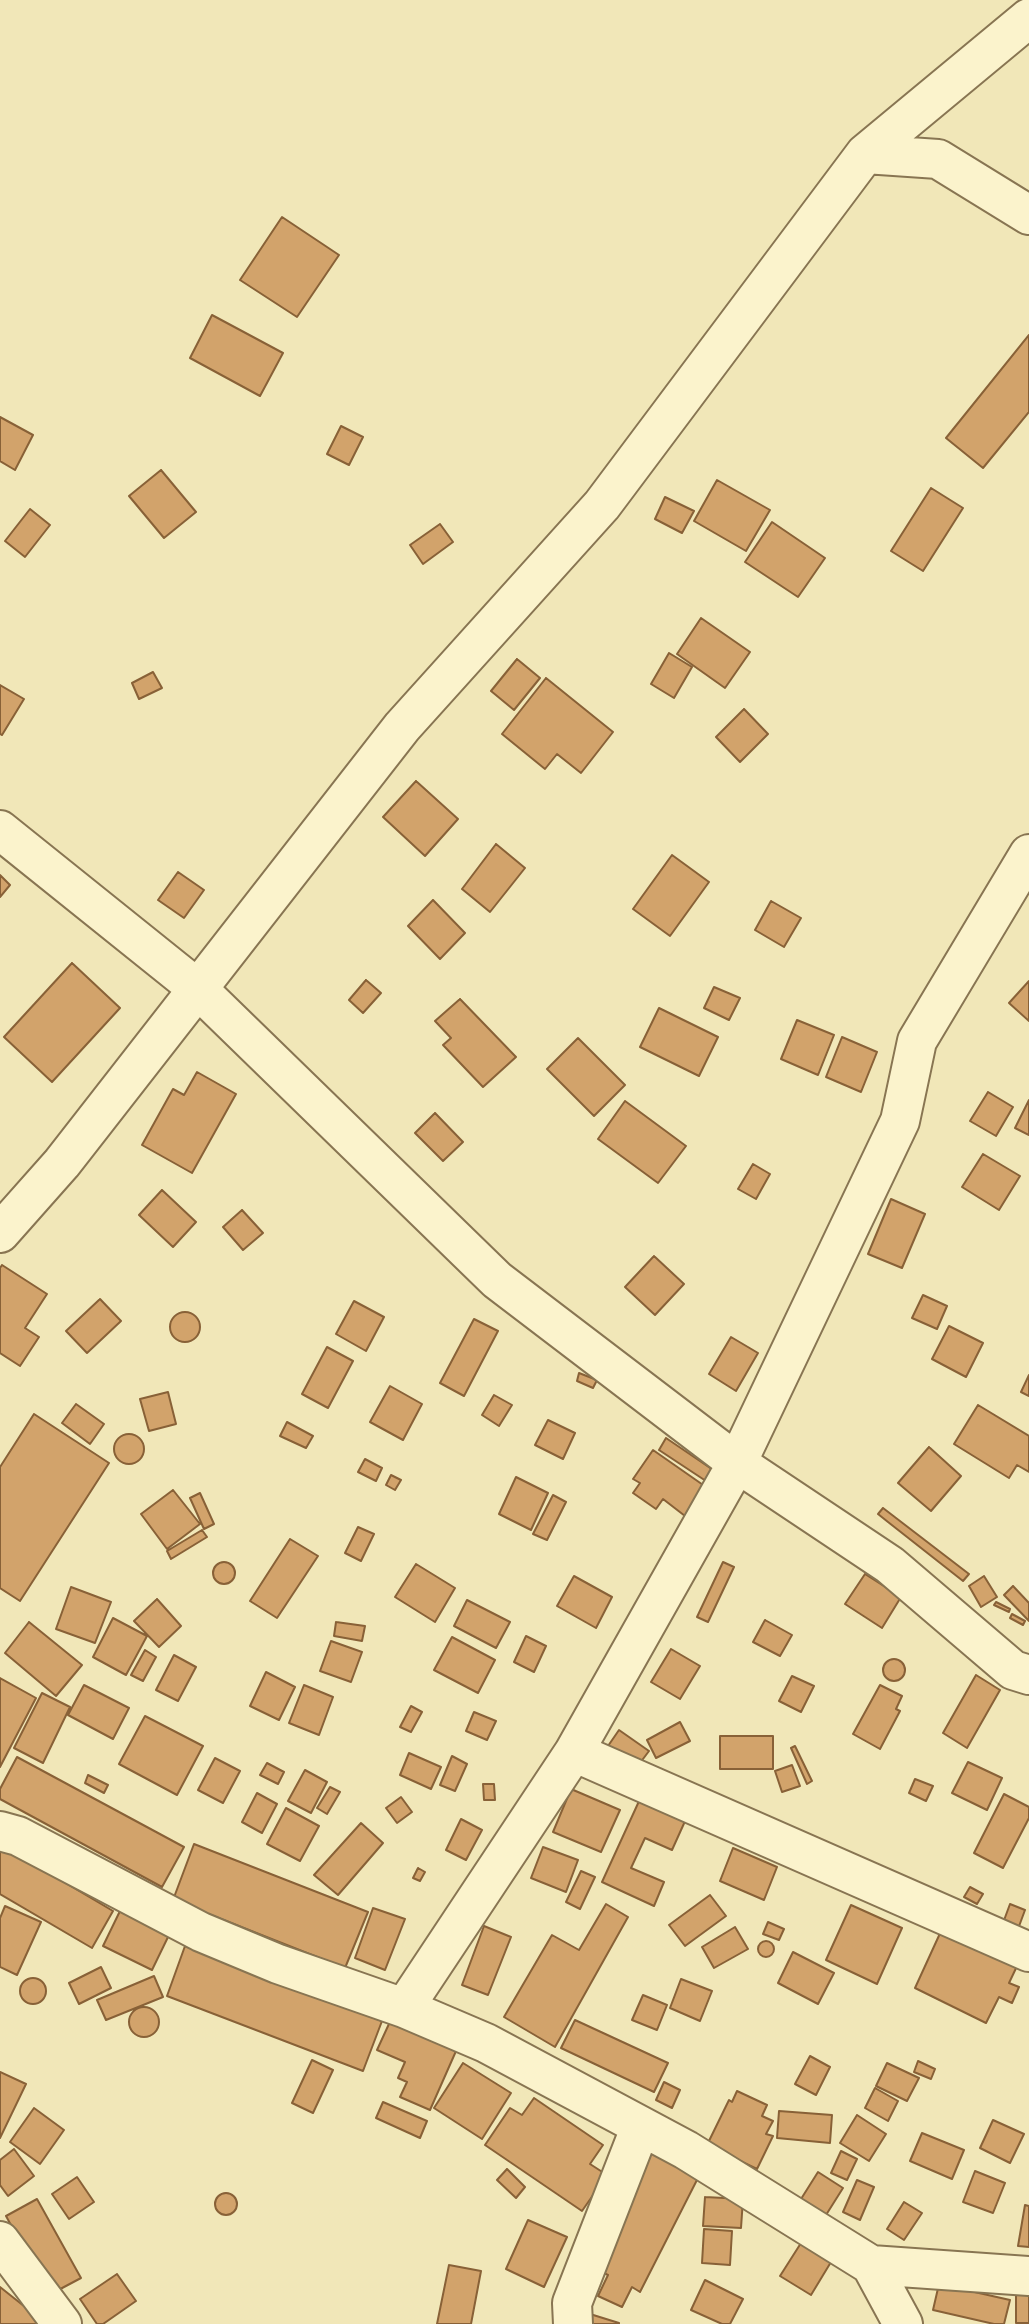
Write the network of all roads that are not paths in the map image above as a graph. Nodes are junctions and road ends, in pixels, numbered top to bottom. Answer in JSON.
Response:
{"nodes":[{"id":1,"x":1029,"y":18,"type":"edge"},
{"id":2,"x":865,"y":154,"type":"junction"},
{"id":3,"x":1029,"y":215,"type":"edge"},
{"id":4,"x":0,"y":830,"type":"edge"},
{"id":5,"x":1029,"y":854,"type":"edge"},
{"id":6,"x":198,"y":989,"type":"junction"},
{"id":7,"x":0,"y":1233,"type":"edge"},
{"id":8,"x":737,"y":1463,"type":"junction"},
{"id":9,"x":1029,"y":1675,"type":"edge"},
{"id":10,"x":574,"y":1752,"type":"junction"},
{"id":11,"x":0,"y":1831,"type":"edge"},
{"id":12,"x":1029,"y":1952,"type":"edge"},
{"id":13,"x":404,"y":2008,"type":"junction"},
{"id":14,"x":641,"y":2126,"type":"junction"},
{"id":15,"x":0,"y":2241,"type":"edge"},
{"id":16,"x":871,"y":2265,"type":"junction"},
{"id":17,"x":1029,"y":2276,"type":"edge"},
{"id":18,"x":62,"y":2324,"type":"edge"},
{"id":19,"x":573,"y":2324,"type":"edge"},
{"id":20,"x":903,"y":2324,"type":"edge"}],
"edges":[{"from":1,"to":2,"type":"street"},
{"from":2,"to":3,"type":"street"},
{"from":2,"to":6,"type":"street"},
{"from":4,"to":6,"type":"street"},
{"from":5,"to":8,"type":"street"},
{"from":6,"to":7,"type":"street"},
{"from":6,"to":8,"type":"street"},
{"from":8,"to":9,"type":"street"},
{"from":8,"to":10,"type":"street"},
{"from":10,"to":12,"type":"street"},
{"from":10,"to":13,"type":"street"},
{"from":11,"to":13,"type":"street"},
{"from":13,"to":14,"type":"street"},
{"from":14,"to":16,"type":"street"},
{"from":14,"to":19,"type":"street"},
{"from":15,"to":18,"type":"street"},
{"from":16,"to":17,"type":"street"},
{"from":16,"to":20,"type":"street"}]}
